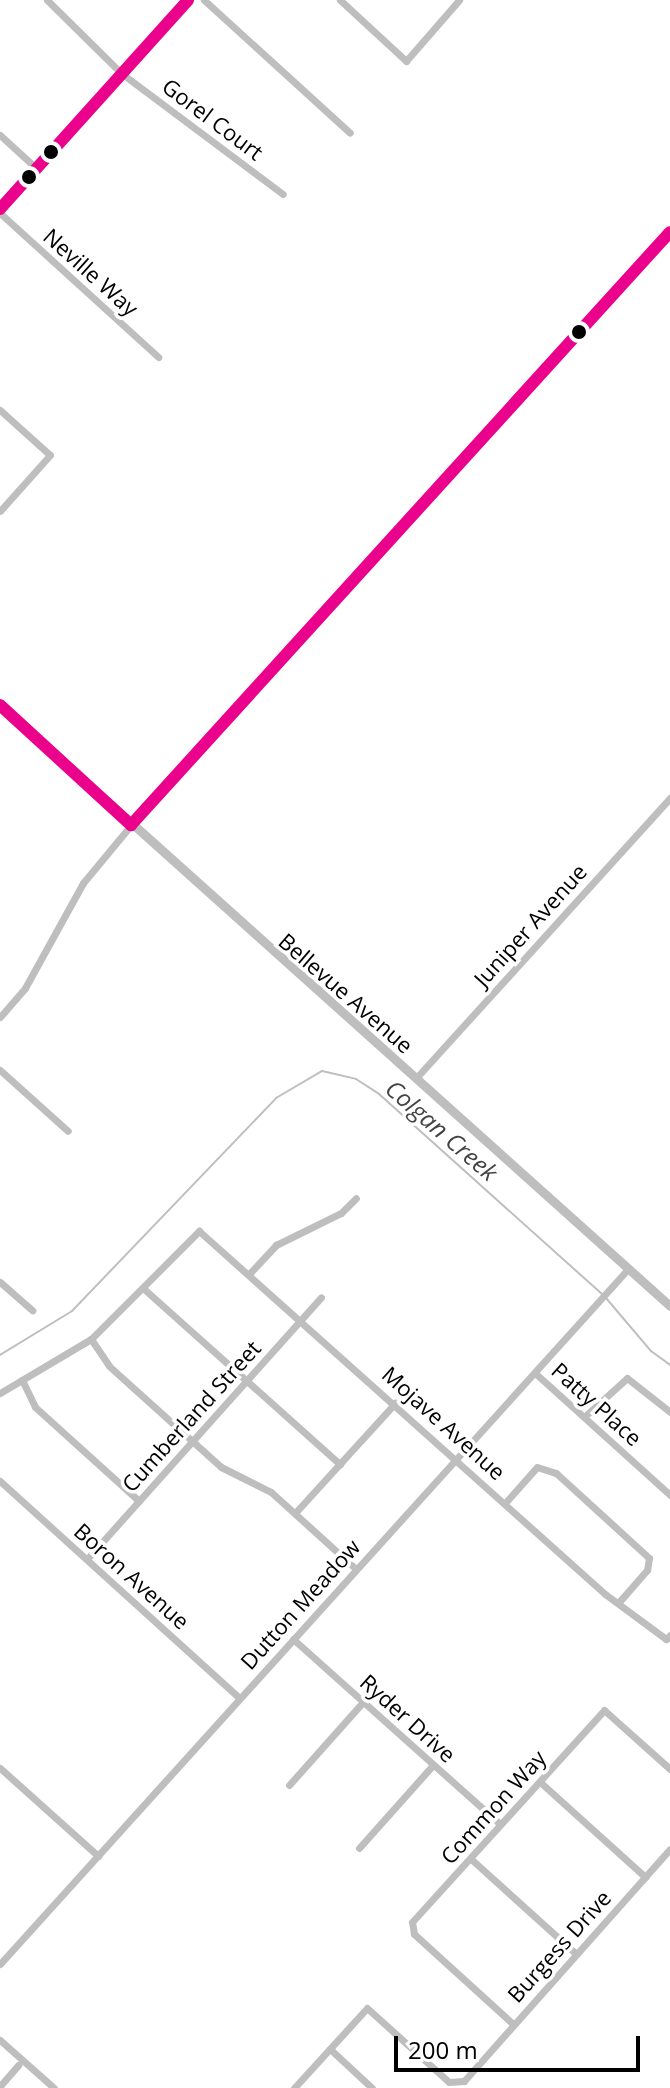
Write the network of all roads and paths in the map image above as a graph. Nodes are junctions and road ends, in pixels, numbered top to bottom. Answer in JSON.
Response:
{"nodes":[{"id":1,"x":47,"y":0,"type":"edge"},
{"id":2,"x":188,"y":0,"type":"edge"},
{"id":3,"x":204,"y":0,"type":"edge"},
{"id":4,"x":340,"y":0,"type":"edge"},
{"id":5,"x":459,"y":0,"type":"edge"},
{"id":6,"x":121,"y":73,"type":"junction"},
{"id":7,"x":350,"y":133,"type":"dead end"},
{"id":8,"x":0,"y":135,"type":"edge"},
{"id":9,"x":36,"y":168,"type":"junction"},
{"id":10,"x":283,"y":194,"type":"dead end"},
{"id":11,"x":0,"y":211,"type":"edge"},
{"id":12,"x":670,"y":232,"type":"edge"},
{"id":13,"x":158,"y":357,"type":"dead end"},
{"id":14,"x":0,"y":410,"type":"edge"},
{"id":15,"x":0,"y":511,"type":"edge"},
{"id":16,"x":0,"y":705,"type":"edge"},
{"id":17,"x":670,"y":798,"type":"edge"},
{"id":18,"x":131,"y":825,"type":"junction"},
{"id":19,"x":0,"y":1017,"type":"edge"},
{"id":20,"x":0,"y":1070,"type":"edge"},
{"id":21,"x":417,"y":1077,"type":"junction"},
{"id":22,"x":68,"y":1131,"type":"dead end"},
{"id":23,"x":356,"y":1198,"type":"dead end"},
{"id":24,"x":628,"y":1269,"type":"junction"},
{"id":25,"x":249,"y":1274,"type":"junction"},
{"id":26,"x":0,"y":1282,"type":"edge"},
{"id":27,"x":144,"y":1289,"type":"junction"},
{"id":28,"x":321,"y":1297,"type":"dead end"},
{"id":29,"x":670,"y":1306,"type":"edge"},
{"id":30,"x":32,"y":1310,"type":"dead end"},
{"id":31,"x":300,"y":1321,"type":"junction"},
{"id":32,"x":91,"y":1339,"type":"junction"},
{"id":33,"x":535,"y":1373,"type":"junction"},
{"id":34,"x":22,"y":1380,"type":"junction"},
{"id":35,"x":246,"y":1380,"type":"junction"},
{"id":36,"x":0,"y":1393,"type":"edge"},
{"id":37,"x":395,"y":1403,"type":"junction"},
{"id":38,"x":670,"y":1412,"type":"edge"},
{"id":39,"x":584,"y":1417,"type":"junction"},
{"id":40,"x":192,"y":1440,"type":"junction"},
{"id":41,"x":455,"y":1458,"type":"junction"},
{"id":42,"x":340,"y":1464,"type":"junction"},
{"id":43,"x":0,"y":1481,"type":"edge"},
{"id":44,"x":670,"y":1495,"type":"edge"},
{"id":45,"x":139,"y":1501,"type":"junction"},
{"id":46,"x":505,"y":1503,"type":"junction"},
{"id":47,"x":295,"y":1513,"type":"junction"},
{"id":48,"x":87,"y":1559,"type":"junction"},
{"id":49,"x":356,"y":1569,"type":"junction"},
{"id":50,"x":619,"y":1602,"type":"junction"},
{"id":51,"x":668,"y":1637,"type":"edge"},
{"id":52,"x":293,"y":1639,"type":"junction"},
{"id":53,"x":239,"y":1698,"type":"junction"},
{"id":54,"x":363,"y":1702,"type":"junction"},
{"id":55,"x":433,"y":1765,"type":"junction"},
{"id":56,"x":0,"y":1768,"type":"edge"},
{"id":57,"x":670,"y":1769,"type":"edge"},
{"id":58,"x":540,"y":1782,"type":"junction"},
{"id":59,"x":289,"y":1785,"type":"dead end"},
{"id":60,"x":499,"y":1823,"type":"junction"},
{"id":61,"x":359,"y":1848,"type":"dead end"},
{"id":62,"x":670,"y":1849,"type":"edge"},
{"id":63,"x":98,"y":1856,"type":"junction"},
{"id":64,"x":471,"y":1859,"type":"junction"},
{"id":65,"x":645,"y":1877,"type":"junction"},
{"id":66,"x":576,"y":1954,"type":"junction"},
{"id":67,"x":0,"y":1964,"type":"edge"},
{"id":68,"x":513,"y":2024,"type":"junction"},
{"id":69,"x":0,"y":2040,"type":"edge"},
{"id":70,"x":330,"y":2049,"type":"junction"},
{"id":71,"x":18,"y":2065,"type":"dead end"},
{"id":72,"x":0,"y":2086,"type":"edge"},
{"id":73,"x":54,"y":2088,"type":"edge"},
{"id":74,"x":294,"y":2088,"type":"edge"},
{"id":75,"x":372,"y":2088,"type":"edge"}],
"edges":[{"from":1,"to":6,"type":"street","name":"Gorel Court"},
{"from":2,"to":6,"type":"street"},
{"from":3,"to":7,"type":"street"},
{"from":4,"to":5,"type":"street"},
{"from":6,"to":9,"type":"street"},
{"from":6,"to":10,"type":"street","name":"Gorel Court"},
{"from":8,"to":9,"type":"street"},
{"from":9,"to":11,"type":"street"},
{"from":11,"to":13,"type":"street","name":"Neville Way"},
{"from":12,"to":18,"type":"street"},
{"from":14,"to":15,"type":"street"},
{"from":16,"to":18,"type":"street","name":"Bellevue Avenue"},
{"from":17,"to":21,"type":"street","name":"Juniper Avenue"},
{"from":18,"to":19,"type":"street"},
{"from":18,"to":21,"type":"street","name":"Bellevue Avenue"},
{"from":20,"to":22,"type":"street"},
{"from":21,"to":24,"type":"street","name":"Bellevue Avenue"},
{"from":23,"to":25,"type":"street"},
{"from":24,"to":29,"type":"street","name":"Bellevue Avenue"},
{"from":24,"to":33,"type":"street","name":"Dutton Meadow"},
{"from":25,"to":27,"type":"street","name":"Mojave Avenue"},
{"from":25,"to":31,"type":"street","name":"Mojave Avenue"},
{"from":26,"to":30,"type":"street"},
{"from":27,"to":32,"type":"street"},
{"from":27,"to":35,"type":"street"},
{"from":28,"to":31,"type":"street","name":"Cumberland Street"},
{"from":31,"to":35,"type":"street","name":"Cumberland Street"},
{"from":31,"to":37,"type":"street","name":"Mojave Avenue"},
{"from":32,"to":34,"type":"street"},
{"from":32,"to":40,"type":"street"},
{"from":33,"to":39,"type":"street","name":"Patty Place"},
{"from":33,"to":41,"type":"street","name":"Dutton Meadow"},
{"from":34,"to":36,"type":"street"},
{"from":34,"to":45,"type":"street"},
{"from":35,"to":40,"type":"street","name":"Cumberland Street"},
{"from":35,"to":42,"type":"street"},
{"from":37,"to":41,"type":"street","name":"Mojave Avenue"},
{"from":37,"to":42,"type":"street"},
{"from":38,"to":39,"type":"street"},
{"from":39,"to":44,"type":"street","name":"Patty Place"},
{"from":40,"to":45,"type":"street","name":"Cumberland Street"},
{"from":40,"to":47,"type":"street"},
{"from":41,"to":46,"type":"street","name":"Mojave Avenue"},
{"from":41,"to":49,"type":"street","name":"Dutton Meadow"},
{"from":42,"to":47,"type":"street"},
{"from":43,"to":48,"type":"street","name":"Boron Avenue"},
{"from":45,"to":48,"type":"street","name":"Cumberland Street"},
{"from":46,"to":50,"type":"street","name":"Mojave Avenue"},
{"from":46,"to":50,"type":"street"},
{"from":47,"to":49,"type":"street"},
{"from":48,"to":53,"type":"street","name":"Boron Avenue"},
{"from":49,"to":52,"type":"street","name":"Dutton Meadow"},
{"from":50,"to":51,"type":"street","name":"Mojave Avenue"},
{"from":52,"to":53,"type":"street","name":"Dutton Meadow"},
{"from":52,"to":54,"type":"street","name":"Ryder Drive"},
{"from":53,"to":63,"type":"street","name":"Dutton Meadow"},
{"from":54,"to":55,"type":"street","name":"Ryder Drive"},
{"from":54,"to":59,"type":"street"},
{"from":55,"to":60,"type":"street","name":"Ryder Drive"},
{"from":55,"to":61,"type":"street"},
{"from":56,"to":63,"type":"street"},
{"from":57,"to":58,"type":"street","name":"Common Way"},
{"from":58,"to":60,"type":"street","name":"Common Way"},
{"from":58,"to":65,"type":"street"},
{"from":60,"to":64,"type":"street","name":"Common Way"},
{"from":62,"to":65,"type":"street","name":"Burgess Drive"},
{"from":63,"to":67,"type":"street","name":"Dutton Meadow"},
{"from":64,"to":66,"type":"street"},
{"from":64,"to":68,"type":"street","name":"Common Way"},
{"from":65,"to":66,"type":"street","name":"Burgess Drive"},
{"from":66,"to":68,"type":"street","name":"Burgess Drive"},
{"from":68,"to":70,"type":"street","name":"Burgess Drive"},
{"from":69,"to":73,"type":"street"},
{"from":70,"to":74,"type":"street"},
{"from":70,"to":75,"type":"street"},
{"from":71,"to":72,"type":"street"}]}
